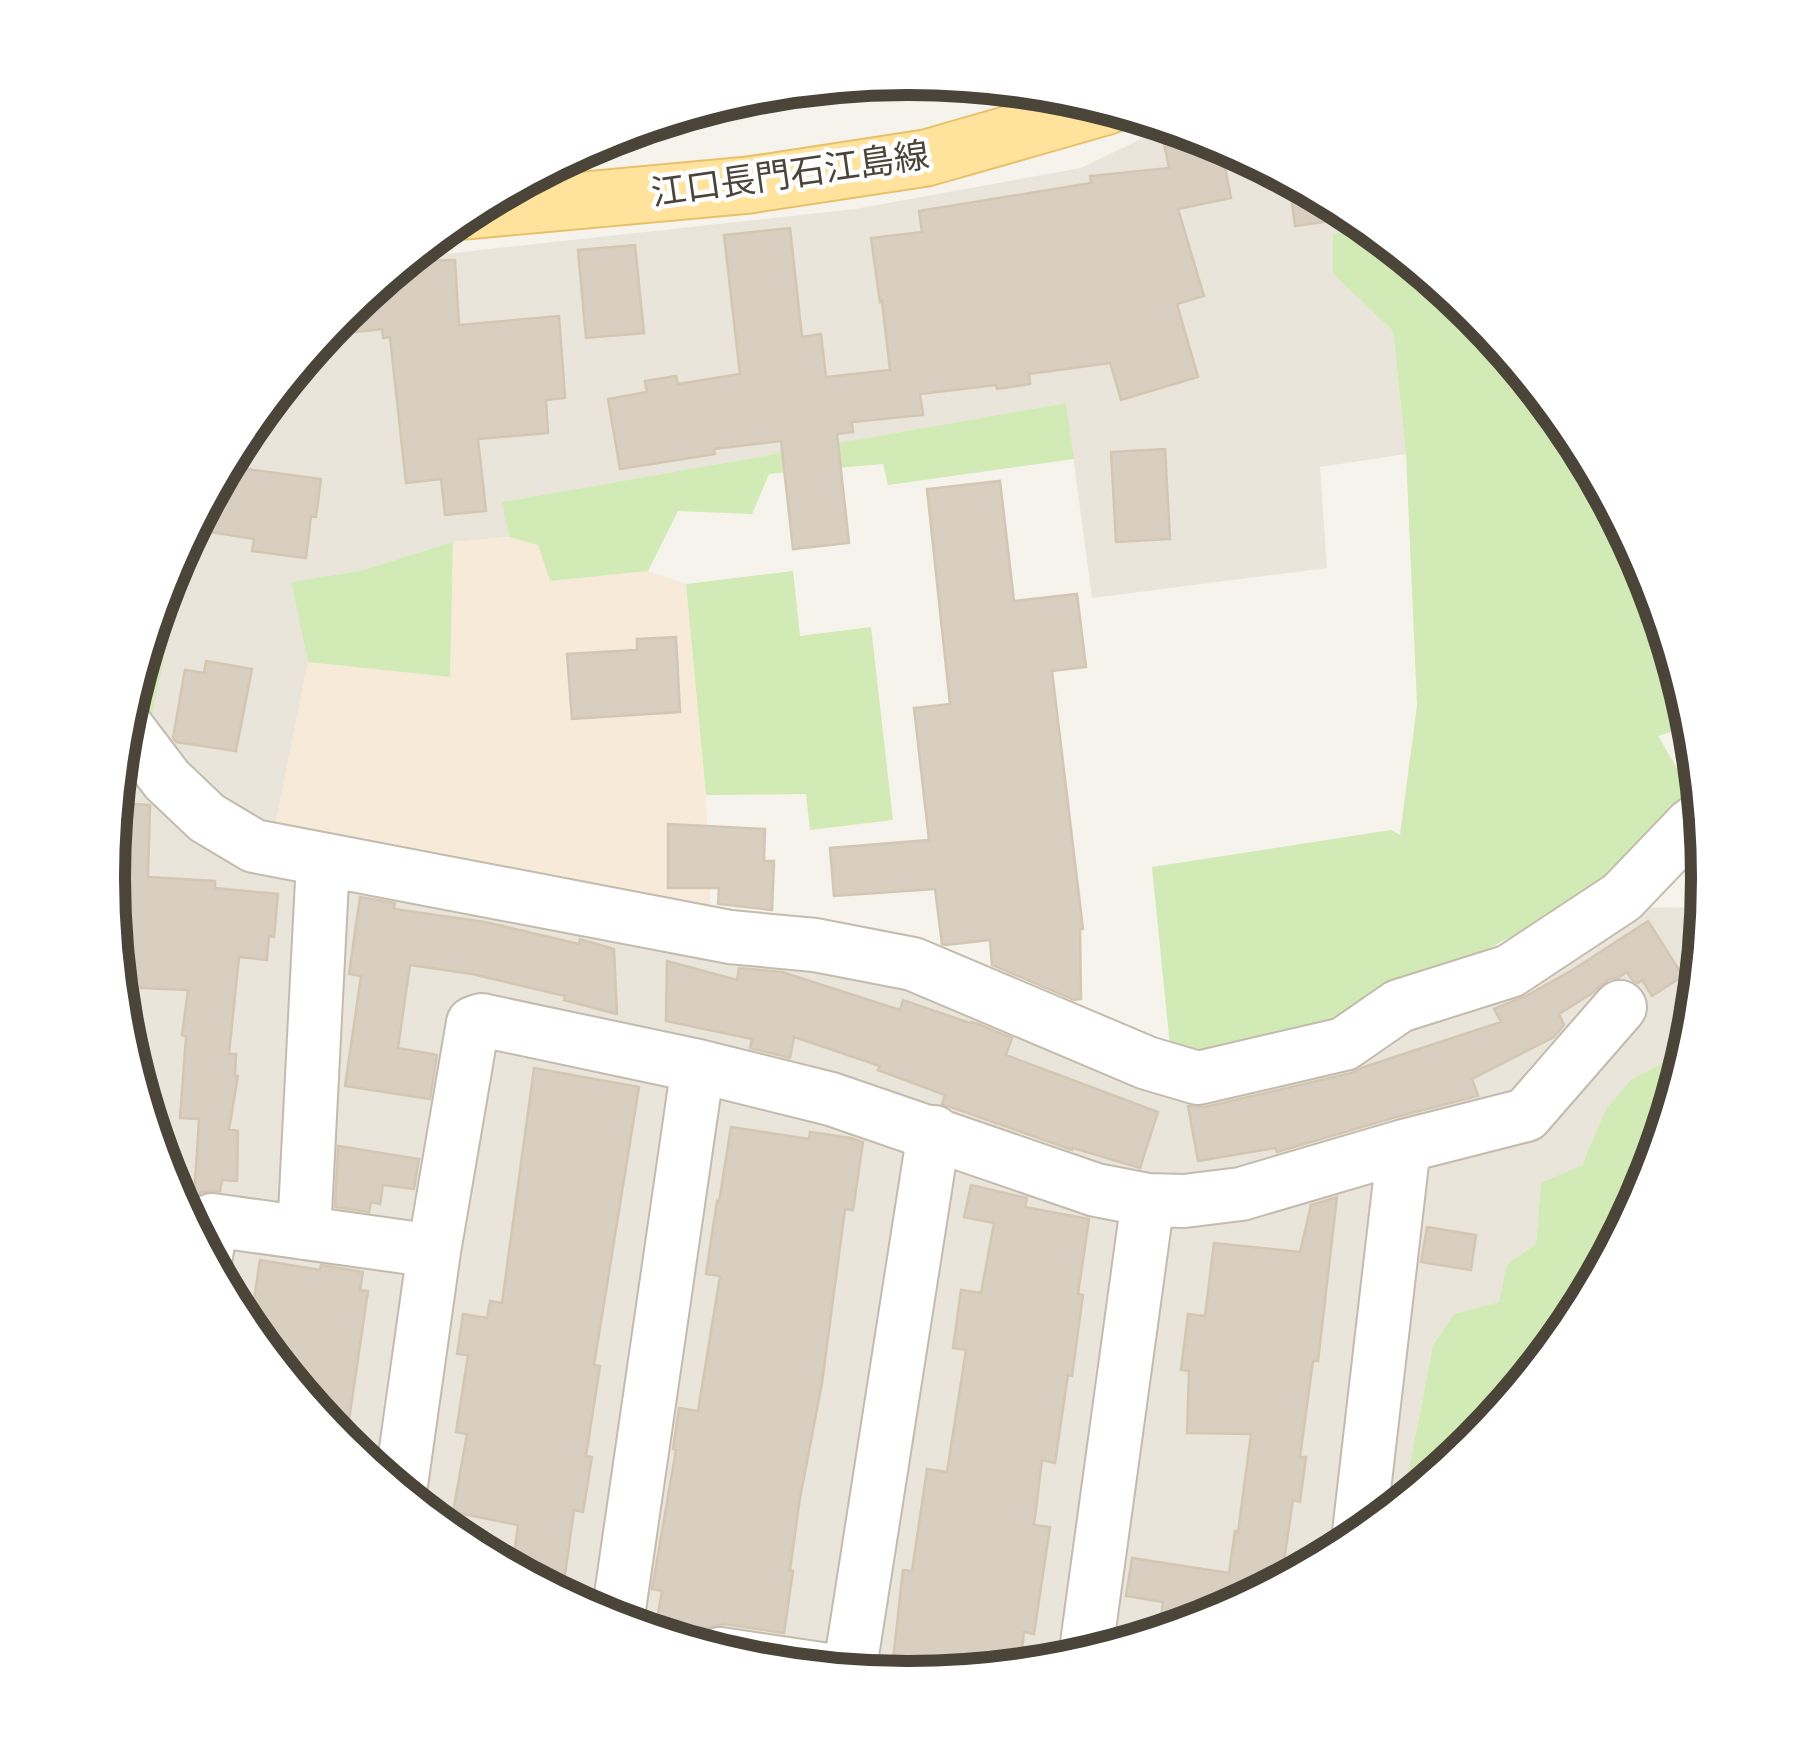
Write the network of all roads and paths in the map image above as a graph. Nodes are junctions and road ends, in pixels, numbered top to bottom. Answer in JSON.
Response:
{"nodes":[{"id":1,"x":1079,"y":114,"type":"edge"},
{"id":2,"x":503,"y":208,"type":"edge"},
{"id":3,"x":138,"y":741,"type":"edge"},
{"id":4,"x":1690,"y":826,"type":"edge"},
{"id":5,"x":323,"y":861,"type":"junction"},
{"id":6,"x":1620,"y":1007,"type":"dead end"},
{"id":7,"x":698,"y":1066,"type":"junction"},
{"id":8,"x":934,"y":1132,"type":"junction"},
{"id":9,"x":1404,"y":1146,"type":"junction"},
{"id":10,"x":1148,"y":1200,"type":"junction"},
{"id":11,"x":210,"y":1232,"type":"edge"},
{"id":12,"x":304,"y":1233,"type":"junction"},
{"id":13,"x":434,"y":1251,"type":"junction"},
{"id":14,"x":402,"y":1476,"type":"edge"},
{"id":15,"x":1361,"y":1518,"type":"edge"},
{"id":16,"x":619,"y":1606,"type":"edge"},
{"id":17,"x":1088,"y":1640,"type":"edge"},
{"id":18,"x":851,"y":1659,"type":"edge"}],
"edges":[{"from":1,"to":2,"type":"main road","name":"江口長門石江島線"},
{"from":3,"to":5,"type":"street"},
{"from":4,"to":5,"type":"street"},
{"from":5,"to":12,"type":"street"},
{"from":6,"to":9,"type":"street"},
{"from":7,"to":8,"type":"street"},
{"from":7,"to":13,"type":"street"},
{"from":7,"to":16,"type":"street"},
{"from":8,"to":10,"type":"street"},
{"from":8,"to":18,"type":"street"},
{"from":9,"to":10,"type":"street"},
{"from":9,"to":15,"type":"street"},
{"from":10,"to":17,"type":"street"},
{"from":11,"to":12,"type":"street"},
{"from":12,"to":13,"type":"street"},
{"from":13,"to":14,"type":"street"}]}
